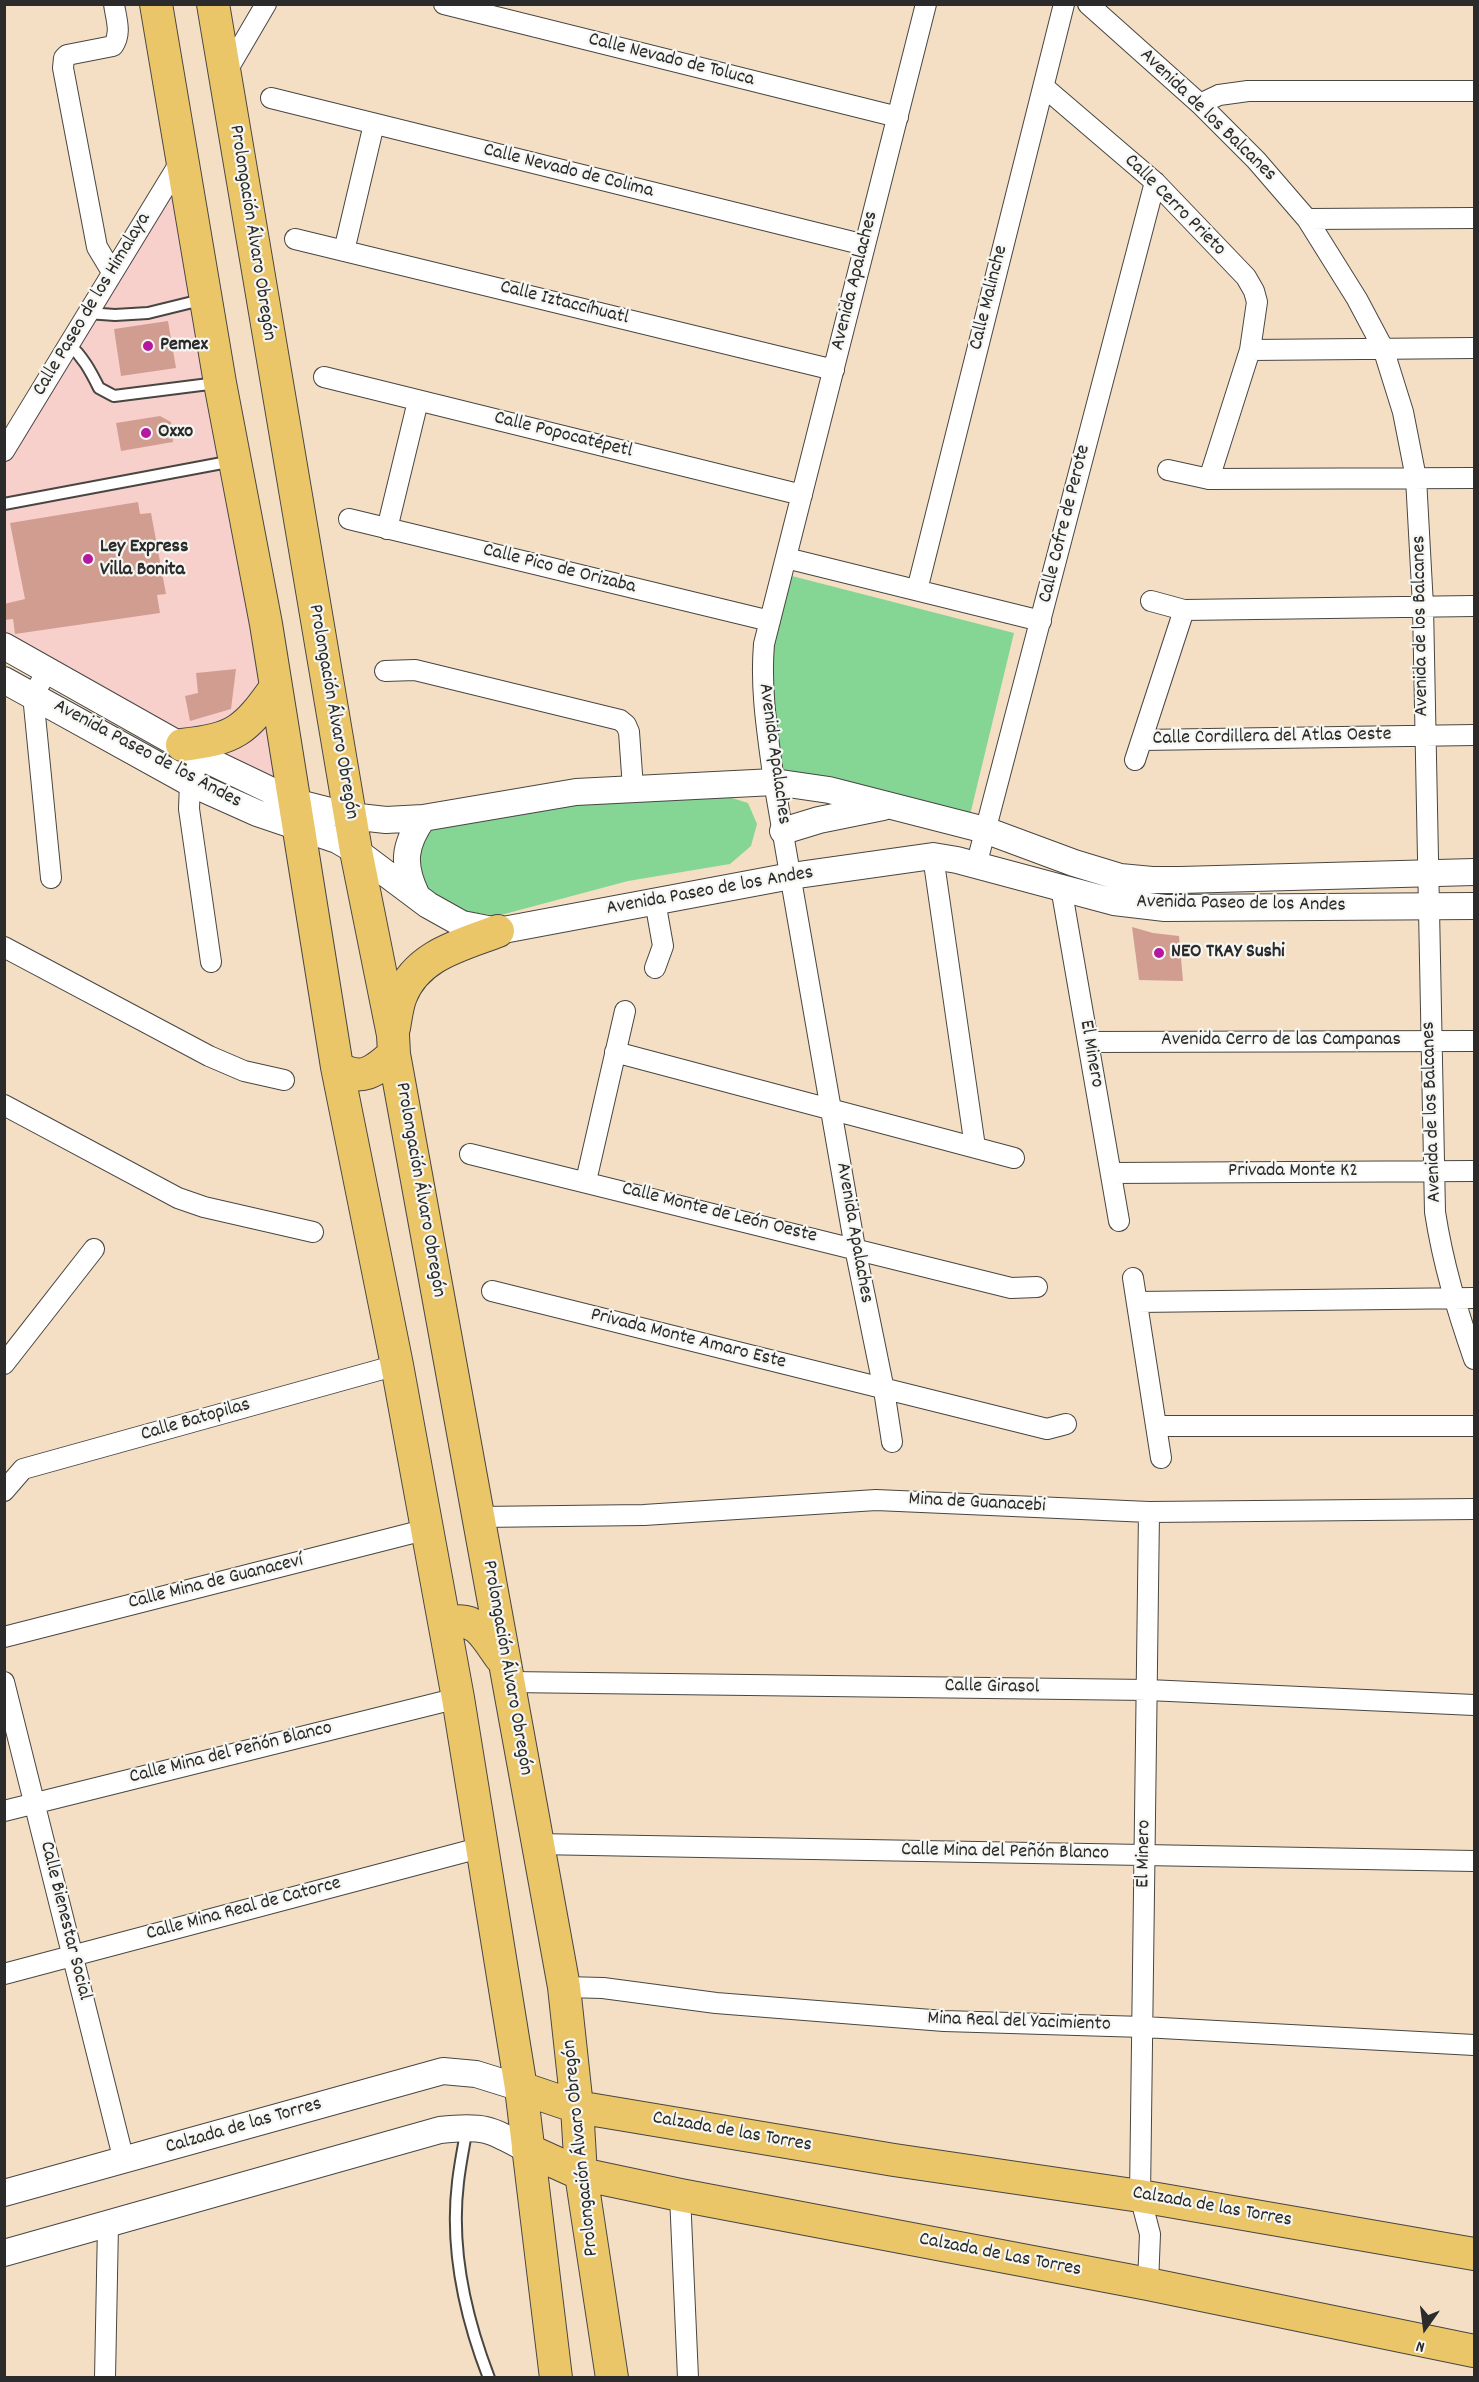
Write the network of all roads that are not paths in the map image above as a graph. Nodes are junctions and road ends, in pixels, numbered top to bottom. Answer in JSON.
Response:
{"nodes":[{"id":1,"x":114,"y":4,"type":"edge"},
{"id":2,"x":156,"y":4,"type":"edge"},
{"id":3,"x":213,"y":4,"type":"edge"},
{"id":4,"x":266,"y":4,"type":"edge"},
{"id":5,"x":444,"y":4,"type":"edge"},
{"id":6,"x":926,"y":4,"type":"edge"},
{"id":7,"x":1064,"y":4,"type":"edge"},
{"id":8,"x":1088,"y":4,"type":"edge"},
{"id":9,"x":225,"y":74,"type":"junction"},
{"id":10,"x":1044,"y":87,"type":"junction"},
{"id":11,"x":1474,"y":91,"type":"edge"},
{"id":12,"x":271,"y":98,"type":"dead end"},
{"id":13,"x":1200,"y":104,"type":"junction"},
{"id":14,"x":898,"y":117,"type":"junction"},
{"id":15,"x":374,"y":124,"type":"junction"},
{"id":16,"x":182,"y":159,"type":"junction"},
{"id":17,"x":1155,"y":182,"type":"junction"},
{"id":18,"x":1474,"y":218,"type":"edge"},
{"id":19,"x":1307,"y":219,"type":"junction"},
{"id":20,"x":295,"y":239,"type":"dead end"},
{"id":21,"x":865,"y":245,"type":"junction"},
{"id":22,"x":344,"y":250,"type":"junction"},
{"id":23,"x":112,"y":272,"type":"junction"},
{"id":24,"x":207,"y":299,"type":"junction"},
{"id":25,"x":87,"y":314,"type":"junction"},
{"id":26,"x":68,"y":343,"type":"junction"},
{"id":27,"x":1383,"y":348,"type":"junction"},
{"id":28,"x":1474,"y":348,"type":"edge"},
{"id":29,"x":1251,"y":350,"type":"junction"},
{"id":30,"x":834,"y":370,"type":"junction"},
{"id":31,"x":324,"y":378,"type":"dead end"},
{"id":32,"x":220,"y":383,"type":"junction"},
{"id":33,"x":418,"y":401,"type":"junction"},
{"id":34,"x":4,"y":451,"type":"edge"},
{"id":35,"x":236,"y":460,"type":"junction"},
{"id":36,"x":1167,"y":470,"type":"dead end"},
{"id":37,"x":1416,"y":478,"type":"junction"},
{"id":38,"x":1474,"y":478,"type":"edge"},
{"id":39,"x":1209,"y":479,"type":"junction"},
{"id":40,"x":802,"y":495,"type":"junction"},
{"id":41,"x":4,"y":504,"type":"edge"},
{"id":42,"x":349,"y":519,"type":"dead end"},
{"id":43,"x":387,"y":528,"type":"junction"},
{"id":44,"x":786,"y":558,"type":"junction"},
{"id":45,"x":917,"y":590,"type":"junction"},
{"id":46,"x":1150,"y":601,"type":"dead end"},
{"id":47,"x":1423,"y":606,"type":"junction"},
{"id":48,"x":1474,"y":606,"type":"edge"},
{"id":49,"x":1184,"y":610,"type":"junction"},
{"id":50,"x":770,"y":621,"type":"junction"},
{"id":51,"x":1041,"y":621,"type":"junction"},
{"id":52,"x":4,"y":646,"type":"edge"},
{"id":53,"x":48,"y":670,"type":"junction"},
{"id":54,"x":384,"y":671,"type":"dead end"},
{"id":55,"x":4,"y":680,"type":"edge"},
{"id":56,"x":276,"y":687,"type":"junction"},
{"id":57,"x":33,"y":695,"type":"junction"},
{"id":58,"x":1424,"y":735,"type":"junction"},
{"id":59,"x":1474,"y":735,"type":"edge"},
{"id":60,"x":1142,"y":740,"type":"junction"},
{"id":61,"x":192,"y":751,"type":"junction"},
{"id":62,"x":1136,"y":760,"type":"dead end"},
{"id":63,"x":774,"y":782,"type":"junction"},
{"id":64,"x":190,"y":783,"type":"junction"},
{"id":65,"x":633,"y":788,"type":"junction"},
{"id":66,"x":890,"y":806,"type":"junction"},
{"id":67,"x":297,"y":814,"type":"junction"},
{"id":68,"x":350,"y":816,"type":"junction"},
{"id":69,"x":423,"y":818,"type":"junction"},
{"id":70,"x":985,"y":830,"type":"junction"},
{"id":71,"x":783,"y":831,"type":"junction"},
{"id":72,"x":356,"y":851,"type":"junction"},
{"id":73,"x":933,"y":856,"type":"junction"},
{"id":74,"x":976,"y":866,"type":"junction"},
{"id":75,"x":1428,"y":872,"type":"junction"},
{"id":76,"x":1474,"y":872,"type":"edge"},
{"id":77,"x":791,"y":876,"type":"junction"},
{"id":78,"x":51,"y":878,"type":"dead end"},
{"id":79,"x":1061,"y":887,"type":"junction"},
{"id":80,"x":416,"y":894,"type":"junction"},
{"id":81,"x":655,"y":901,"type":"junction"},
{"id":82,"x":1428,"y":906,"type":"junction"},
{"id":83,"x":1474,"y":906,"type":"edge"},
{"id":84,"x":498,"y":931,"type":"junction"},
{"id":85,"x":4,"y":946,"type":"edge"},
{"id":86,"x":211,"y":962,"type":"dead end"},
{"id":87,"x":655,"y":968,"type":"dead end"},
{"id":88,"x":625,"y":1011,"type":"dead end"},
{"id":89,"x":1431,"y":1041,"type":"junction"},
{"id":90,"x":1474,"y":1041,"type":"edge"},
{"id":91,"x":1088,"y":1042,"type":"junction"},
{"id":92,"x":393,"y":1044,"type":"junction"},
{"id":93,"x":615,"y":1053,"type":"junction"},
{"id":94,"x":337,"y":1067,"type":"junction"},
{"id":95,"x":284,"y":1080,"type":"dead end"},
{"id":96,"x":4,"y":1105,"type":"edge"},
{"id":97,"x":831,"y":1108,"type":"junction"},
{"id":98,"x":975,"y":1147,"type":"junction"},
{"id":99,"x":470,"y":1154,"type":"dead end"},
{"id":100,"x":1014,"y":1158,"type":"dead end"},
{"id":101,"x":1474,"y":1171,"type":"edge"},
{"id":102,"x":1434,"y":1172,"type":"junction"},
{"id":103,"x":1111,"y":1173,"type":"junction"},
{"id":104,"x":586,"y":1181,"type":"junction"},
{"id":105,"x":1119,"y":1221,"type":"dead end"},
{"id":106,"x":313,"y":1232,"type":"dead end"},
{"id":107,"x":855,"y":1248,"type":"junction"},
{"id":108,"x":94,"y":1249,"type":"dead end"},
{"id":109,"x":1133,"y":1278,"type":"dead end"},
{"id":110,"x":1037,"y":1287,"type":"dead end"},
{"id":111,"x":492,"y":1291,"type":"dead end"},
{"id":112,"x":1453,"y":1298,"type":"junction"},
{"id":113,"x":1474,"y":1298,"type":"edge"},
{"id":114,"x":1137,"y":1302,"type":"junction"},
{"id":115,"x":1474,"y":1359,"type":"edge"},
{"id":116,"x":4,"y":1364,"type":"edge"},
{"id":117,"x":397,"y":1365,"type":"junction"},
{"id":118,"x":884,"y":1390,"type":"junction"},
{"id":119,"x":1066,"y":1424,"type":"dead end"},
{"id":120,"x":1156,"y":1426,"type":"junction"},
{"id":121,"x":1474,"y":1426,"type":"edge"},
{"id":122,"x":892,"y":1442,"type":"dead end"},
{"id":123,"x":1161,"y":1458,"type":"dead end"},
{"id":124,"x":4,"y":1491,"type":"edge"},
{"id":125,"x":1474,"y":1509,"type":"edge"},
{"id":126,"x":1149,"y":1512,"type":"junction"},
{"id":127,"x":479,"y":1517,"type":"junction"},
{"id":128,"x":428,"y":1529,"type":"junction"},
{"id":129,"x":447,"y":1635,"type":"junction"},
{"id":130,"x":4,"y":1637,"type":"edge"},
{"id":131,"x":507,"y":1673,"type":"junction"},
{"id":132,"x":4,"y":1682,"type":"edge"},
{"id":133,"x":1148,"y":1690,"type":"junction"},
{"id":134,"x":458,"y":1698,"type":"junction"},
{"id":135,"x":1474,"y":1705,"type":"edge"},
{"id":136,"x":34,"y":1803,"type":"junction"},
{"id":137,"x":4,"y":1811,"type":"edge"},
{"id":138,"x":536,"y":1844,"type":"junction"},
{"id":139,"x":483,"y":1847,"type":"junction"},
{"id":140,"x":1145,"y":1856,"type":"junction"},
{"id":141,"x":1474,"y":1861,"type":"edge"},
{"id":142,"x":73,"y":1956,"type":"junction"},
{"id":143,"x":4,"y":1974,"type":"edge"},
{"id":144,"x":564,"y":1987,"type":"junction"},
{"id":145,"x":1143,"y":2027,"type":"junction"},
{"id":146,"x":1474,"y":2045,"type":"edge"},
{"id":147,"x":521,"y":2088,"type":"junction"},
{"id":148,"x":578,"y":2107,"type":"junction"},
{"id":149,"x":467,"y":2127,"type":"junction"},
{"id":150,"x":528,"y":2150,"type":"junction"},
{"id":151,"x":124,"y":2161,"type":"junction"},
{"id":152,"x":581,"y":2174,"type":"junction"},
{"id":153,"x":4,"y":2193,"type":"edge"},
{"id":154,"x":681,"y":2195,"type":"junction"},
{"id":155,"x":1140,"y":2196,"type":"junction"},
{"id":156,"x":108,"y":2225,"type":"junction"},
{"id":157,"x":4,"y":2253,"type":"edge"},
{"id":158,"x":1474,"y":2254,"type":"edge"},
{"id":159,"x":1148,"y":2284,"type":"junction"},
{"id":160,"x":1474,"y":2351,"type":"edge"},
{"id":161,"x":105,"y":2378,"type":"edge"},
{"id":162,"x":489,"y":2378,"type":"edge"},
{"id":163,"x":556,"y":2378,"type":"edge"},
{"id":164,"x":612,"y":2378,"type":"edge"},
{"id":165,"x":688,"y":2378,"type":"edge"}],
"edges":[{"from":1,"to":23,"type":"street"},
{"from":2,"to":16,"type":"main road"},
{"from":3,"to":9,"type":"main road","name":"Prolongación Álvaro Obregón"},
{"from":4,"to":9,"type":"street"},
{"from":5,"to":14,"type":"street","name":"Calle Nevado de Toluca"},
{"from":6,"to":14,"type":"street","name":"Avenida Apalaches"},
{"from":7,"to":10,"type":"street","name":"Calle Malinche"},
{"from":8,"to":13,"type":"street","name":"Avenida de los Balcanes"},
{"from":9,"to":68,"type":"main road","name":"Prolongación Álvaro Obregón"},
{"from":10,"to":17,"type":"street","name":"Calle Cerro Prieto"},
{"from":10,"to":45,"type":"street","name":"Calle Malinche"},
{"from":11,"to":13,"type":"street"},
{"from":12,"to":15,"type":"street","name":"Calle Nevado de Colima"},
{"from":13,"to":19,"type":"street","name":"Avenida de los Balcanes"},
{"from":14,"to":21,"type":"street","name":"Avenida Apalaches"},
{"from":15,"to":21,"type":"street","name":"Calle Nevado de Colima"},
{"from":15,"to":22,"type":"street"},
{"from":16,"to":23,"type":"street","name":"Calle Paseo de los Himalaya"},
{"from":16,"to":24,"type":"main road"},
{"from":17,"to":29,"type":"street","name":"Calle Cerro Prieto"},
{"from":17,"to":51,"type":"street","name":"Calle Cofre de Perote"},
{"from":18,"to":19,"type":"street"},
{"from":19,"to":27,"type":"street","name":"Avenida de los Balcanes"},
{"from":20,"to":22,"type":"street","name":"Calle Iztaccíhuatl"},
{"from":21,"to":30,"type":"street","name":"Avenida Apalaches"},
{"from":22,"to":30,"type":"street","name":"Calle Iztaccíhuatl"},
{"from":23,"to":25,"type":"street","name":"Calle Paseo de los Himalaya"},
{"from":24,"to":25,"type":"lane"},
{"from":24,"to":32,"type":"main road"},
{"from":25,"to":26,"type":"street","name":"Calle Paseo de los Himalaya"},
{"from":26,"to":32,"type":"lane"},
{"from":26,"to":34,"type":"street","name":"Calle Paseo de los Himalaya"},
{"from":27,"to":28,"type":"street"},
{"from":27,"to":29,"type":"street"},
{"from":27,"to":37,"type":"street","name":"Avenida de los Balcanes"},
{"from":29,"to":39,"type":"street","name":"Calle Cerro Prieto"},
{"from":30,"to":40,"type":"street","name":"Avenida Apalaches"},
{"from":31,"to":33,"type":"street","name":"Calle Popocatépetl"},
{"from":32,"to":35,"type":"main road"},
{"from":33,"to":40,"type":"street","name":"Calle Popocatépetl"},
{"from":33,"to":43,"type":"street"},
{"from":35,"to":41,"type":"lane"},
{"from":35,"to":56,"type":"main road"},
{"from":36,"to":39,"type":"street"},
{"from":37,"to":38,"type":"street"},
{"from":37,"to":39,"type":"street"},
{"from":37,"to":47,"type":"street","name":"Avenida de los Balcanes"},
{"from":40,"to":44,"type":"street","name":"Avenida Apalaches"},
{"from":42,"to":43,"type":"street","name":"Calle Pico de Orizaba"},
{"from":43,"to":50,"type":"street","name":"Calle Pico de Orizaba"},
{"from":44,"to":45,"type":"street"},
{"from":44,"to":50,"type":"street","name":"Avenida Apalaches"},
{"from":45,"to":51,"type":"street"},
{"from":46,"to":49,"type":"street"},
{"from":47,"to":48,"type":"street"},
{"from":47,"to":49,"type":"street"},
{"from":47,"to":58,"type":"street","name":"Avenida de los Balcanes"},
{"from":49,"to":60,"type":"street"},
{"from":50,"to":63,"type":"street","name":"Avenida Apalaches"},
{"from":51,"to":70,"type":"street","name":"Calle Cofre de Perote"},
{"from":52,"to":53,"type":"street","name":"Avenida Paseo de los Andes"},
{"from":53,"to":57,"type":"street"},
{"from":53,"to":61,"type":"street","name":"Avenida Paseo de los Andes"},
{"from":54,"to":65,"type":"street"},
{"from":55,"to":57,"type":"street","name":"Avenida Paseo de los Andes"},
{"from":56,"to":61,"type":"main road"},
{"from":56,"to":67,"type":"main road"},
{"from":57,"to":64,"type":"street","name":"Avenida Paseo de los Andes"},
{"from":57,"to":78,"type":"street"},
{"from":58,"to":59,"type":"street","name":"Calle Cordillera del Atlas Oeste"},
{"from":58,"to":60,"type":"street","name":"Calle Cordillera del Atlas Oeste"},
{"from":58,"to":75,"type":"street","name":"Avenida de los Balcanes"},
{"from":60,"to":62,"type":"street"},
{"from":61,"to":64,"type":"street"},
{"from":61,"to":67,"type":"street","name":"Avenida Paseo de los Andes"},
{"from":63,"to":65,"type":"street","name":"Avenida Paseo de los Andes"},
{"from":63,"to":66,"type":"street","name":"Avenida Paseo de los Andes"},
{"from":63,"to":71,"type":"street","name":"Avenida Apalaches"},
{"from":64,"to":67,"type":"street","name":"Avenida Paseo de los Andes"},
{"from":64,"to":86,"type":"street"},
{"from":65,"to":69,"type":"street","name":"Avenida Paseo de los Andes"},
{"from":66,"to":70,"type":"street","name":"Avenida Paseo de los Andes"},
{"from":66,"to":71,"type":"street"},
{"from":67,"to":68,"type":"street","name":"Avenida Paseo de los Andes"},
{"from":67,"to":72,"type":"street","name":"Avenida Paseo de los Andes"},
{"from":67,"to":94,"type":"main road"},
{"from":68,"to":69,"type":"street","name":"Avenida Paseo de los Andes"},
{"from":68,"to":72,"type":"main road","name":"Prolongación Álvaro Obregón"},
{"from":69,"to":80,"type":"street"},
{"from":70,"to":74,"type":"street","name":"Calle Cofre de Perote"},
{"from":70,"to":75,"type":"street","name":"Avenida Paseo de los Andes"},
{"from":71,"to":77,"type":"street","name":"Avenida Apalaches"},
{"from":72,"to":80,"type":"street","name":"Avenida Paseo de los Andes"},
{"from":72,"to":92,"type":"main road","name":"Prolongación Álvaro Obregón"},
{"from":73,"to":74,"type":"street","name":"Avenida Paseo de los Andes"},
{"from":73,"to":77,"type":"street","name":"Avenida Paseo de los Andes"},
{"from":73,"to":98,"type":"street"},
{"from":74,"to":79,"type":"street","name":"Avenida Paseo de los Andes"},
{"from":75,"to":76,"type":"street","name":"Avenida Paseo de los Andes"},
{"from":75,"to":82,"type":"street","name":"Avenida de los Balcanes"},
{"from":77,"to":81,"type":"street","name":"Avenida Paseo de los Andes"},
{"from":77,"to":97,"type":"street","name":"Avenida Apalaches"},
{"from":79,"to":82,"type":"street","name":"Avenida Paseo de los Andes"},
{"from":79,"to":91,"type":"street","name":"El Minero"},
{"from":80,"to":84,"type":"street","name":"Avenida Paseo de los Andes"},
{"from":81,"to":84,"type":"street","name":"Avenida Paseo de los Andes"},
{"from":81,"to":87,"type":"street"},
{"from":82,"to":83,"type":"street","name":"Avenida Paseo de los Andes"},
{"from":82,"to":89,"type":"street","name":"Avenida de los Balcanes"},
{"from":84,"to":92,"type":"main road"},
{"from":85,"to":95,"type":"street"},
{"from":88,"to":93,"type":"street"},
{"from":89,"to":90,"type":"street","name":"Avenida Cerro de las Campanas"},
{"from":89,"to":91,"type":"street","name":"Avenida Cerro de las Campanas"},
{"from":89,"to":102,"type":"street","name":"Avenida de los Balcanes"},
{"from":91,"to":103,"type":"street","name":"El Minero"},
{"from":92,"to":94,"type":"main road"},
{"from":92,"to":127,"type":"main road","name":"Prolongación Álvaro Obregón"},
{"from":93,"to":97,"type":"street"},
{"from":93,"to":104,"type":"street"},
{"from":94,"to":117,"type":"main road"},
{"from":96,"to":106,"type":"street"},
{"from":97,"to":98,"type":"street"},
{"from":97,"to":107,"type":"street","name":"Avenida Apalaches"},
{"from":98,"to":100,"type":"street"},
{"from":99,"to":104,"type":"street","name":"Calle Monte de León Oeste"},
{"from":101,"to":102,"type":"street","name":"Privada Monte K2"},
{"from":102,"to":103,"type":"street","name":"Privada Monte K2"},
{"from":102,"to":112,"type":"street","name":"Avenida de los Balcanes"},
{"from":103,"to":105,"type":"street","name":"El Minero"},
{"from":104,"to":107,"type":"street","name":"Calle Monte de León Oeste"},
{"from":107,"to":110,"type":"street","name":"Calle Monte de León Oeste"},
{"from":107,"to":118,"type":"street","name":"Avenida Apalaches"},
{"from":108,"to":116,"type":"street"},
{"from":109,"to":114,"type":"street"},
{"from":111,"to":118,"type":"street","name":"Privada Monte Amaro Este"},
{"from":112,"to":113,"type":"street"},
{"from":112,"to":114,"type":"street"},
{"from":112,"to":115,"type":"street","name":"Avenida de los Balcanes"},
{"from":114,"to":120,"type":"street"},
{"from":117,"to":124,"type":"street","name":"Calle Batopilas"},
{"from":117,"to":128,"type":"main road"},
{"from":118,"to":119,"type":"street","name":"Privada Monte Amaro Este"},
{"from":118,"to":122,"type":"street","name":"Avenida Apalaches"},
{"from":120,"to":121,"type":"street"},
{"from":120,"to":123,"type":"street"},
{"from":125,"to":126,"type":"street","name":"Mina de Guanacebi"},
{"from":126,"to":127,"type":"street","name":"Mina de Guanacebi"},
{"from":126,"to":133,"type":"street","name":"El Minero"},
{"from":127,"to":131,"type":"main road","name":"Prolongación Álvaro Obregón"},
{"from":128,"to":129,"type":"main road"},
{"from":128,"to":130,"type":"street","name":"Calle Mina de Guanaceví"},
{"from":129,"to":131,"type":"main road"},
{"from":129,"to":134,"type":"main road"},
{"from":131,"to":133,"type":"street","name":"Calle Girasol"},
{"from":131,"to":138,"type":"main road","name":"Prolongación Álvaro Obregón"},
{"from":132,"to":136,"type":"street","name":"Calle Bienestar Social"},
{"from":133,"to":135,"type":"street","name":"Calle Girasol"},
{"from":133,"to":140,"type":"street","name":"El Minero"},
{"from":134,"to":136,"type":"street","name":"Calle Mina del Peñón Blanco"},
{"from":134,"to":139,"type":"main road"},
{"from":136,"to":137,"type":"street","name":"Calle Mina del Peñón Blanco"},
{"from":136,"to":142,"type":"street","name":"Calle Bienestar Social"},
{"from":138,"to":140,"type":"street","name":"Calle Mina del Peñón Blanco"},
{"from":138,"to":144,"type":"main road","name":"Prolongación Álvaro Obregón"},
{"from":139,"to":142,"type":"street","name":"Calle Mina Real de Catorce"},
{"from":139,"to":147,"type":"main road"},
{"from":140,"to":141,"type":"street","name":"Calle Mina del Peñón Blanco"},
{"from":140,"to":145,"type":"street","name":"El Minero"},
{"from":142,"to":143,"type":"street","name":"Calle Mina Real de Catorce"},
{"from":142,"to":151,"type":"street","name":"Calle Bienestar Social"},
{"from":144,"to":145,"type":"street","name":"Mina Real del Yacimiento"},
{"from":144,"to":148,"type":"main road","name":"Prolongación Álvaro Obregón"},
{"from":145,"to":146,"type":"street","name":"Mina Real del Yacimiento"},
{"from":145,"to":155,"type":"street","name":"El Minero"},
{"from":147,"to":148,"type":"main road","name":"Calzada de las Torres"},
{"from":147,"to":150,"type":"main road"},
{"from":147,"to":151,"type":"street","name":"Calzada de las Torres"},
{"from":148,"to":152,"type":"main road","name":"Prolongación Álvaro Obregón"},
{"from":148,"to":155,"type":"main road","name":"Calzada de las Torres"},
{"from":149,"to":150,"type":"street"},
{"from":149,"to":156,"type":"street"},
{"from":149,"to":162,"type":"lane"},
{"from":150,"to":152,"type":"main road","name":"Calzada de Las Torres"},
{"from":150,"to":163,"type":"main road"},
{"from":151,"to":153,"type":"street","name":"Calzada de las Torres"},
{"from":152,"to":154,"type":"main road","name":"Calzada de Las Torres"},
{"from":152,"to":164,"type":"main road","name":"Prolongación Álvaro Obregón"},
{"from":154,"to":159,"type":"main road","name":"Calzada de Las Torres"},
{"from":154,"to":165,"type":"street"},
{"from":155,"to":158,"type":"main road","name":"Calzada de las Torres"},
{"from":155,"to":159,"type":"street","name":"El Minero"},
{"from":156,"to":157,"type":"street"},
{"from":156,"to":161,"type":"street"},
{"from":159,"to":160,"type":"main road","name":"Calzada de Las Torres"}]}
